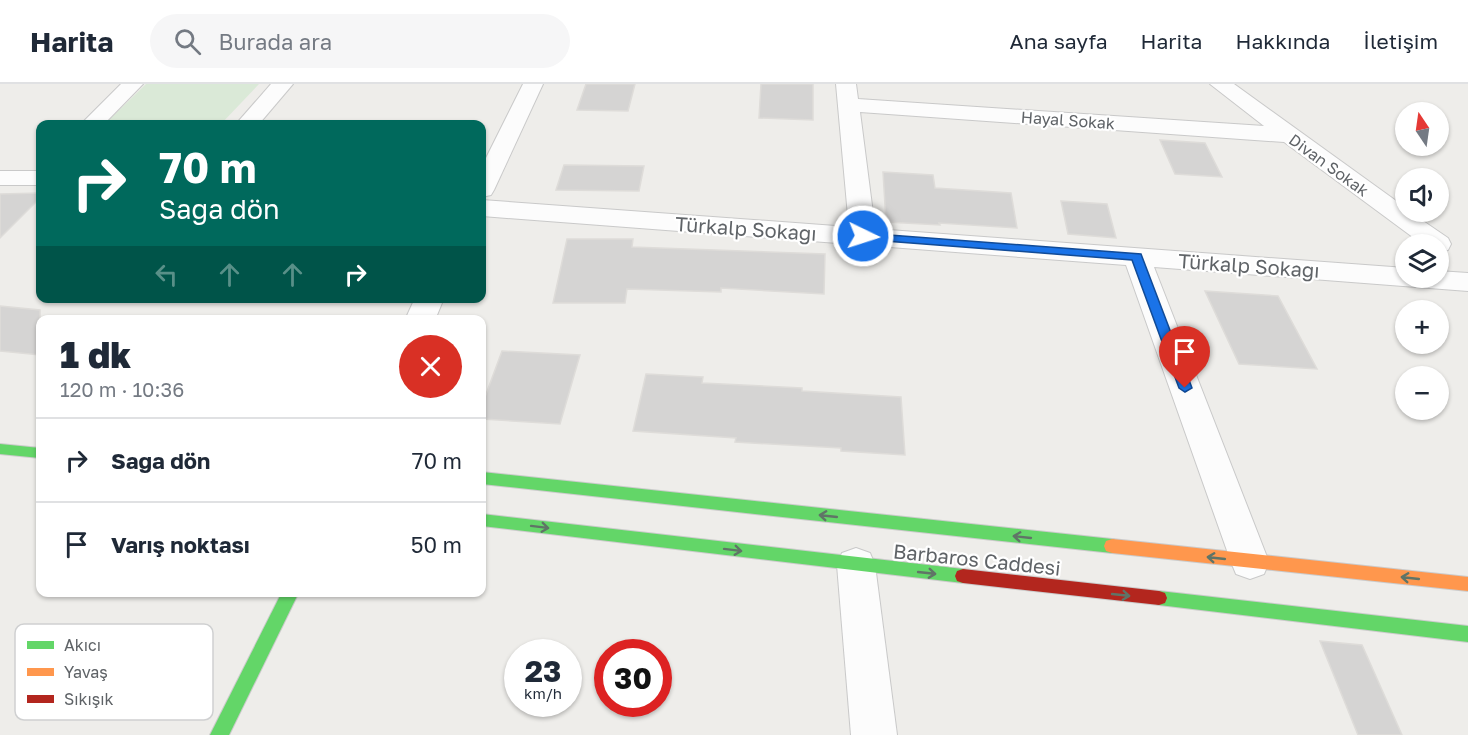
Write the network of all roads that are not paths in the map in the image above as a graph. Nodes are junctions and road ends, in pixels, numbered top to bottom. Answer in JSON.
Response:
{"nodes":[{"id":1,"x":133,"y":84,"type":"edge"},
{"id":2,"x":283,"y":84,"type":"edge"},
{"id":3,"x":533,"y":84,"type":"edge"},
{"id":4,"x":1220,"y":84,"type":"edge"},
{"id":5,"x":847,"y":94,"type":"edge"},
{"id":6,"x":96,"y":120,"type":"edge"},
{"id":7,"x":251,"y":120,"type":"edge"},
{"id":8,"x":1288,"y":135,"type":"junction"},
{"id":9,"x":0,"y":178,"type":"edge"},
{"id":10,"x":36,"y":178,"type":"edge"},
{"id":11,"x":486,"y":182,"type":"edge"},
{"id":12,"x":486,"y":208,"type":"edge"},
{"id":13,"x":1423,"y":234,"type":"edge"},
{"id":14,"x":863,"y":236,"type":"junction"},
{"id":15,"x":1449,"y":253,"type":"edge"},
{"id":16,"x":1137,"y":257,"type":"junction"},
{"id":17,"x":1468,"y":267,"type":"edge"},
{"id":18,"x":1395,"y":276,"type":"edge"},
{"id":19,"x":1449,"y":281,"type":"edge"},
{"id":20,"x":1468,"y":282,"type":"edge"},
{"id":21,"x":0,"y":449,"type":"edge"},
{"id":22,"x":36,"y":453,"type":"edge"},
{"id":23,"x":486,"y":478,"type":"edge"},
{"id":24,"x":486,"y":520,"type":"edge"},
{"id":25,"x":1250,"y":562,"type":"junction"},
{"id":26,"x":856,"y":565,"type":"junction"},
{"id":27,"x":1468,"y":584,"type":"edge"},
{"id":28,"x":288,"y":597,"type":"edge"},
{"id":29,"x":1468,"y":634,"type":"edge"},
{"id":30,"x":219,"y":735,"type":"edge"},
{"id":31,"x":874,"y":735,"type":"edge"}],
"edges":[{"from":1,"to":6,"type":"street"},
{"from":2,"to":7,"type":"street"},
{"from":3,"to":11,"type":"street"},
{"from":4,"to":8,"type":"street","name":"Divan Sokak"},
{"from":5,"to":8,"type":"street","name":"Hayal Sokak"},
{"from":5,"to":14,"type":"street"},
{"from":8,"to":13,"type":"street","name":"Divan Sokak"},
{"from":9,"to":10,"type":"street"},
{"from":12,"to":14,"type":"street","name":"Türkalp Sokağı"},
{"from":14,"to":16,"type":"street","name":"Türkalp Sokağı"},
{"from":15,"to":17,"type":"street","name":"Divan Sokak"},
{"from":16,"to":18,"type":"street","name":"Türkalp Sokağı"},
{"from":16,"to":25,"type":"street"},
{"from":19,"to":20,"type":"street"},
{"from":21,"to":22,"type":"street"},
{"from":25,"to":23,"type":"street","name":"Barbaros Caddesi","one_way":true},
{"from":24,"to":26,"type":"street","name":"Barbaros Caddesi","one_way":true},
{"from":27,"to":25,"type":"street","name":"Barbaros Caddesi","one_way":true},
{"from":26,"to":29,"type":"street","name":"Barbaros Caddesi","one_way":true},
{"from":26,"to":31,"type":"street"},
{"from":28,"to":30,"type":"street"}]}
